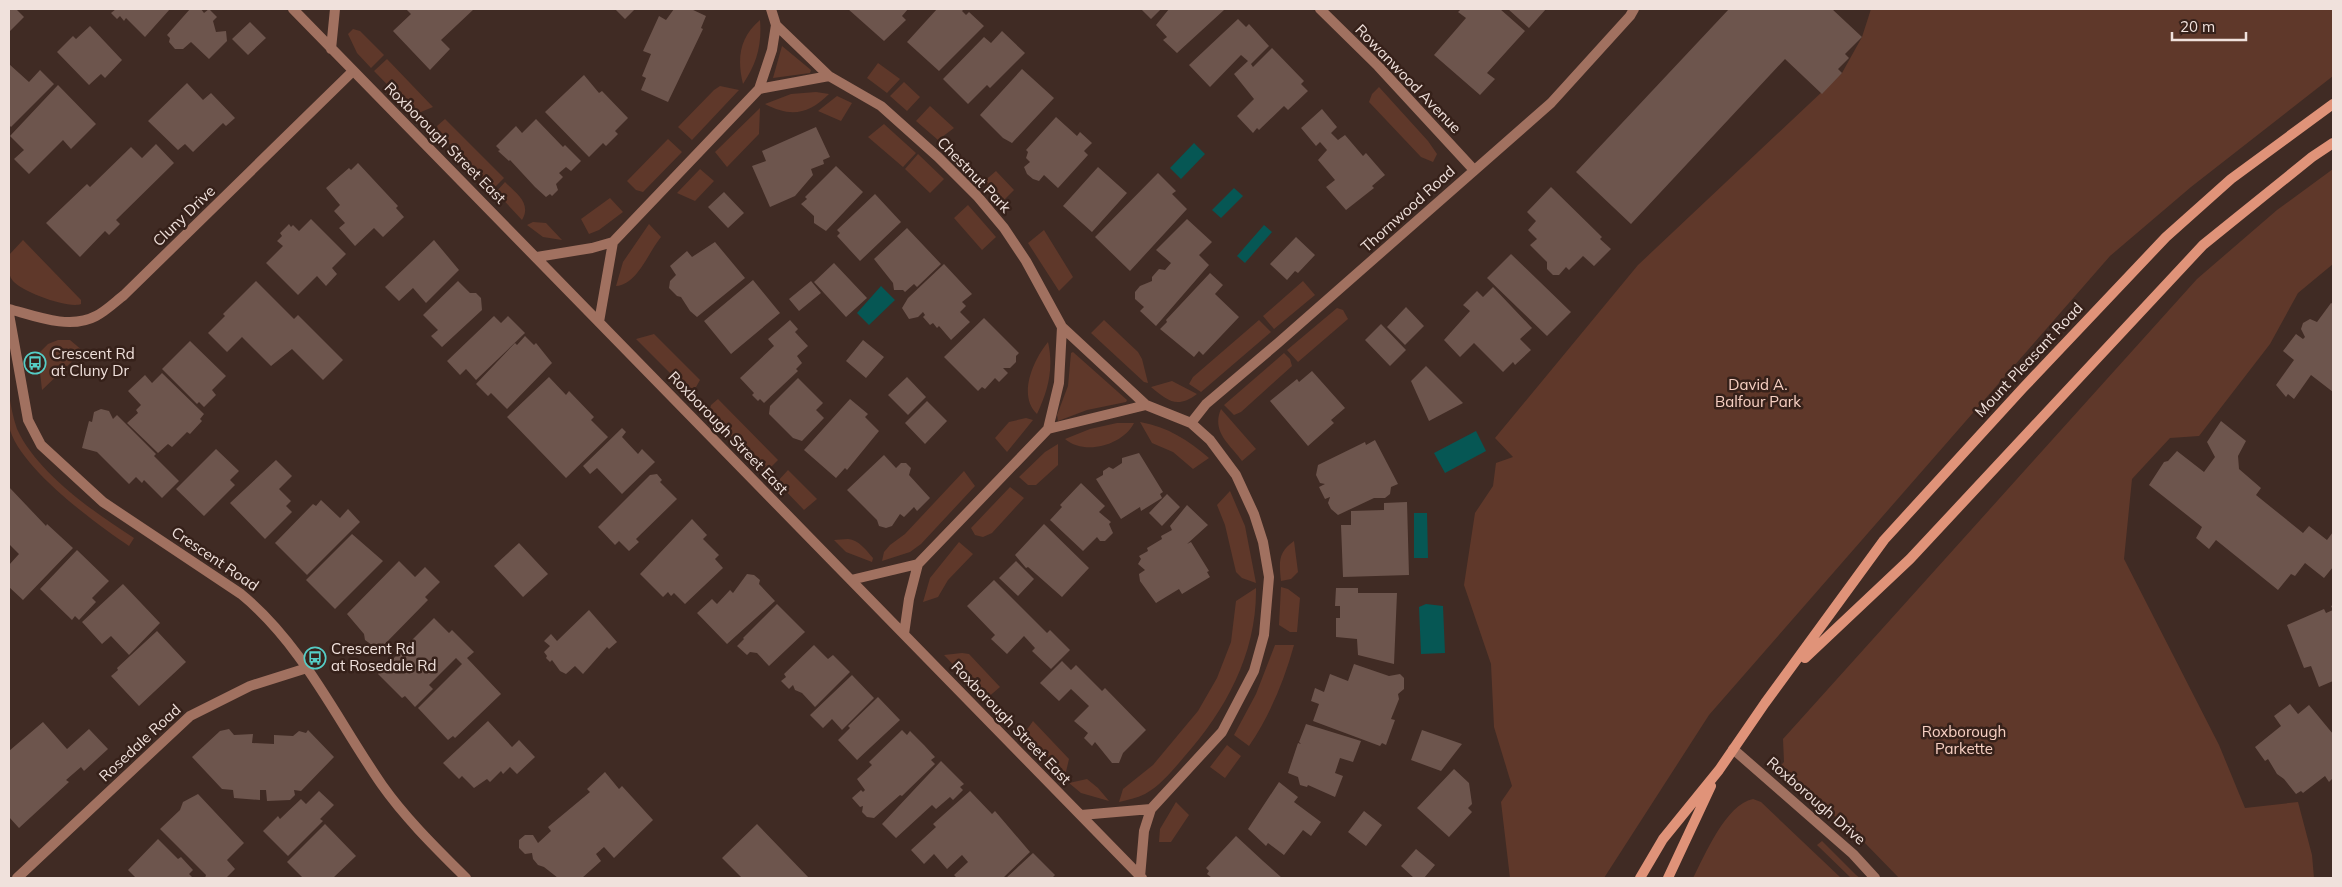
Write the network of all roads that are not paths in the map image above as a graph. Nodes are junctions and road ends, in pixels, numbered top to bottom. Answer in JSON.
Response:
{"nodes":[{"id":1,"x":293,"y":9,"type":"edge"},
{"id":2,"x":335,"y":9,"type":"edge"},
{"id":3,"x":771,"y":9,"type":"edge"},
{"id":4,"x":1320,"y":9,"type":"edge"},
{"id":5,"x":1634,"y":9,"type":"edge"},
{"id":6,"x":776,"y":25,"type":"junction"},
{"id":7,"x":331,"y":49,"type":"junction"},
{"id":8,"x":353,"y":71,"type":"junction"},
{"id":9,"x":829,"y":76,"type":"junction"},
{"id":10,"x":759,"y":89,"type":"junction"},
{"id":11,"x":2333,"y":104,"type":"edge"},
{"id":12,"x":2333,"y":143,"type":"edge"},
{"id":13,"x":1474,"y":170,"type":"junction"},
{"id":14,"x":613,"y":242,"type":"junction"},
{"id":15,"x":537,"y":257,"type":"junction"},
{"id":16,"x":9,"y":309,"type":"edge"},
{"id":17,"x":9,"y":314,"type":"edge"},
{"id":18,"x":599,"y":322,"type":"junction"},
{"id":19,"x":1062,"y":327,"type":"junction"},
{"id":20,"x":1146,"y":405,"type":"junction"},
{"id":21,"x":1191,"y":423,"type":"junction"},
{"id":22,"x":1048,"y":429,"type":"junction"},
{"id":23,"x":918,"y":564,"type":"junction"},
{"id":24,"x":851,"y":580,"type":"junction"},
{"id":25,"x":904,"y":634,"type":"junction"},
{"id":26,"x":307,"y":668,"type":"junction"},
{"id":27,"x":1787,"y":675,"type":"junction"},
{"id":28,"x":1733,"y":750,"type":"junction"},
{"id":29,"x":1719,"y":770,"type":"junction"},
{"id":30,"x":1151,"y":809,"type":"junction"},
{"id":31,"x":1081,"y":815,"type":"junction"},
{"id":32,"x":18,"y":878,"type":"edge"},
{"id":33,"x":466,"y":878,"type":"edge"},
{"id":34,"x":1141,"y":878,"type":"edge"},
{"id":35,"x":1640,"y":878,"type":"edge"},
{"id":36,"x":1668,"y":878,"type":"edge"},
{"id":37,"x":1875,"y":878,"type":"edge"}],
"edges":[{"from":1,"to":7,"type":"street","name":"Roxborough Street East"},
{"from":2,"to":7,"type":"street"},
{"from":3,"to":6,"type":"street","name":"Chestnut Park"},
{"from":4,"to":13,"type":"street","name":"Rowanwood Avenue"},
{"from":5,"to":13,"type":"street","name":"Thornwood Road"},
{"from":6,"to":9,"type":"street","name":"Chestnut Park"},
{"from":6,"to":10,"type":"street","name":"Chestnut Park"},
{"from":7,"to":8,"type":"street","name":"Roxborough Street East"},
{"from":8,"to":15,"type":"street","name":"Roxborough Street East"},
{"from":8,"to":16,"type":"street","name":"Cluny Drive"},
{"from":9,"to":10,"type":"street"},
{"from":9,"to":19,"type":"street","name":"Chestnut Park"},
{"from":10,"to":14,"type":"street","name":"Chestnut Park"},
{"from":11,"to":27,"type":"main road","name":"Mount Pleasant Road"},
{"from":12,"to":27,"type":"main road","name":"Mount Pleasant Road"},
{"from":13,"to":21,"type":"street","name":"Thornwood Road"},
{"from":14,"to":15,"type":"street"},
{"from":14,"to":18,"type":"street"},
{"from":15,"to":18,"type":"street","name":"Roxborough Street East"},
{"from":17,"to":26,"type":"street","name":"Crescent Road"},
{"from":18,"to":24,"type":"street","name":"Roxborough Street East"},
{"from":19,"to":20,"type":"street","name":"Chestnut Park"},
{"from":19,"to":22,"type":"street"},
{"from":20,"to":21,"type":"street","name":"Chestnut Park"},
{"from":20,"to":22,"type":"street"},
{"from":21,"to":30,"type":"street","name":"Chestnut Park"},
{"from":22,"to":23,"type":"street"},
{"from":23,"to":24,"type":"street"},
{"from":23,"to":25,"type":"street"},
{"from":24,"to":25,"type":"street","name":"Roxborough Street East"},
{"from":25,"to":31,"type":"street","name":"Roxborough Street East"},
{"from":26,"to":32,"type":"street","name":"Rosedale Road"},
{"from":26,"to":33,"type":"street","name":"Crescent Road"},
{"from":27,"to":28,"type":"main road","name":"Mount Pleasant Road"},
{"from":28,"to":29,"type":"main road","name":"Mount Pleasant Road"},
{"from":28,"to":37,"type":"street","name":"Roxborough Drive"},
{"from":29,"to":35,"type":"main road","name":"Mount Pleasant Road"},
{"from":29,"to":36,"type":"main road","name":"Mount Pleasant Road"},
{"from":30,"to":31,"type":"street"},
{"from":30,"to":34,"type":"street","name":"Chestnut Park"},
{"from":31,"to":34,"type":"street","name":"Roxborough Street East"}]}
